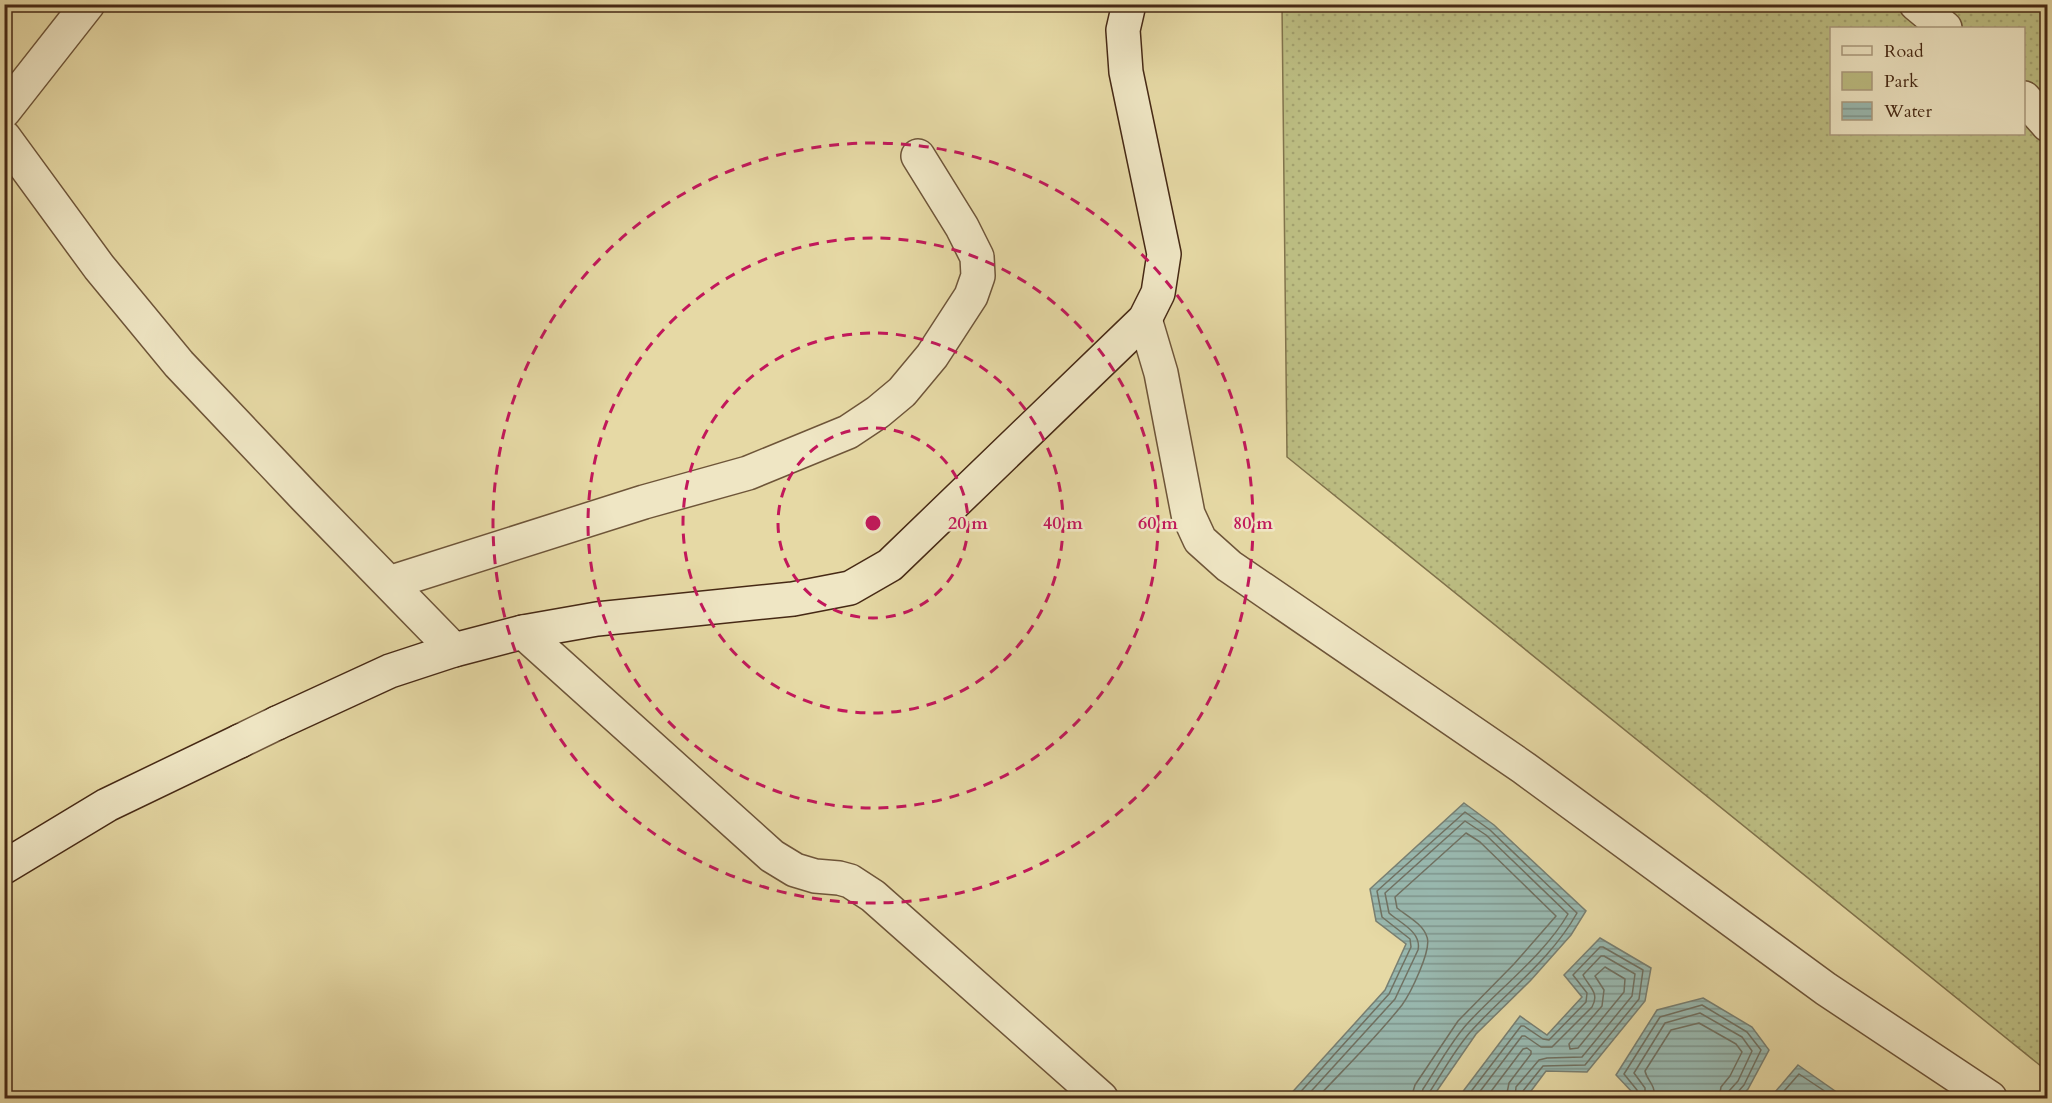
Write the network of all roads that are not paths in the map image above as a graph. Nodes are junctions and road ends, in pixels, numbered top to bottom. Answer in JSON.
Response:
{"nodes":[{"id":1,"x":88,"y":4,"type":"edge"},
{"id":2,"x":1129,"y":4,"type":"edge"},
{"id":3,"x":1916,"y":4,"type":"edge"},
{"id":4,"x":1944,"y":27,"type":"edge"},
{"id":5,"x":2025,"y":99,"type":"edge"},
{"id":6,"x":4,"y":111,"type":"edge"},
{"id":7,"x":2048,"y":125,"type":"edge"},
{"id":8,"x":4,"y":137,"type":"edge"},
{"id":9,"x":918,"y":156,"type":"dead end"},
{"id":10,"x":1146,"y":319,"type":"junction"},
{"id":11,"x":389,"y":583,"type":"junction"},
{"id":12,"x":523,"y":632,"type":"junction"},
{"id":13,"x":454,"y":650,"type":"junction"},
{"id":14,"x":4,"y":867,"type":"edge"},
{"id":15,"x":1101,"y":1098,"type":"edge"},
{"id":16,"x":1990,"y":1098,"type":"edge"}],
"edges":[{"from":1,"to":6,"type":"street"},
{"from":2,"to":10,"type":"street"},
{"from":3,"to":4,"type":"street"},
{"from":5,"to":7,"type":"street"},
{"from":8,"to":11,"type":"street"},
{"from":9,"to":11,"type":"street"},
{"from":10,"to":12,"type":"street"},
{"from":10,"to":16,"type":"street"},
{"from":11,"to":13,"type":"street"},
{"from":12,"to":13,"type":"street"},
{"from":12,"to":15,"type":"street"},
{"from":13,"to":14,"type":"street"}]}
